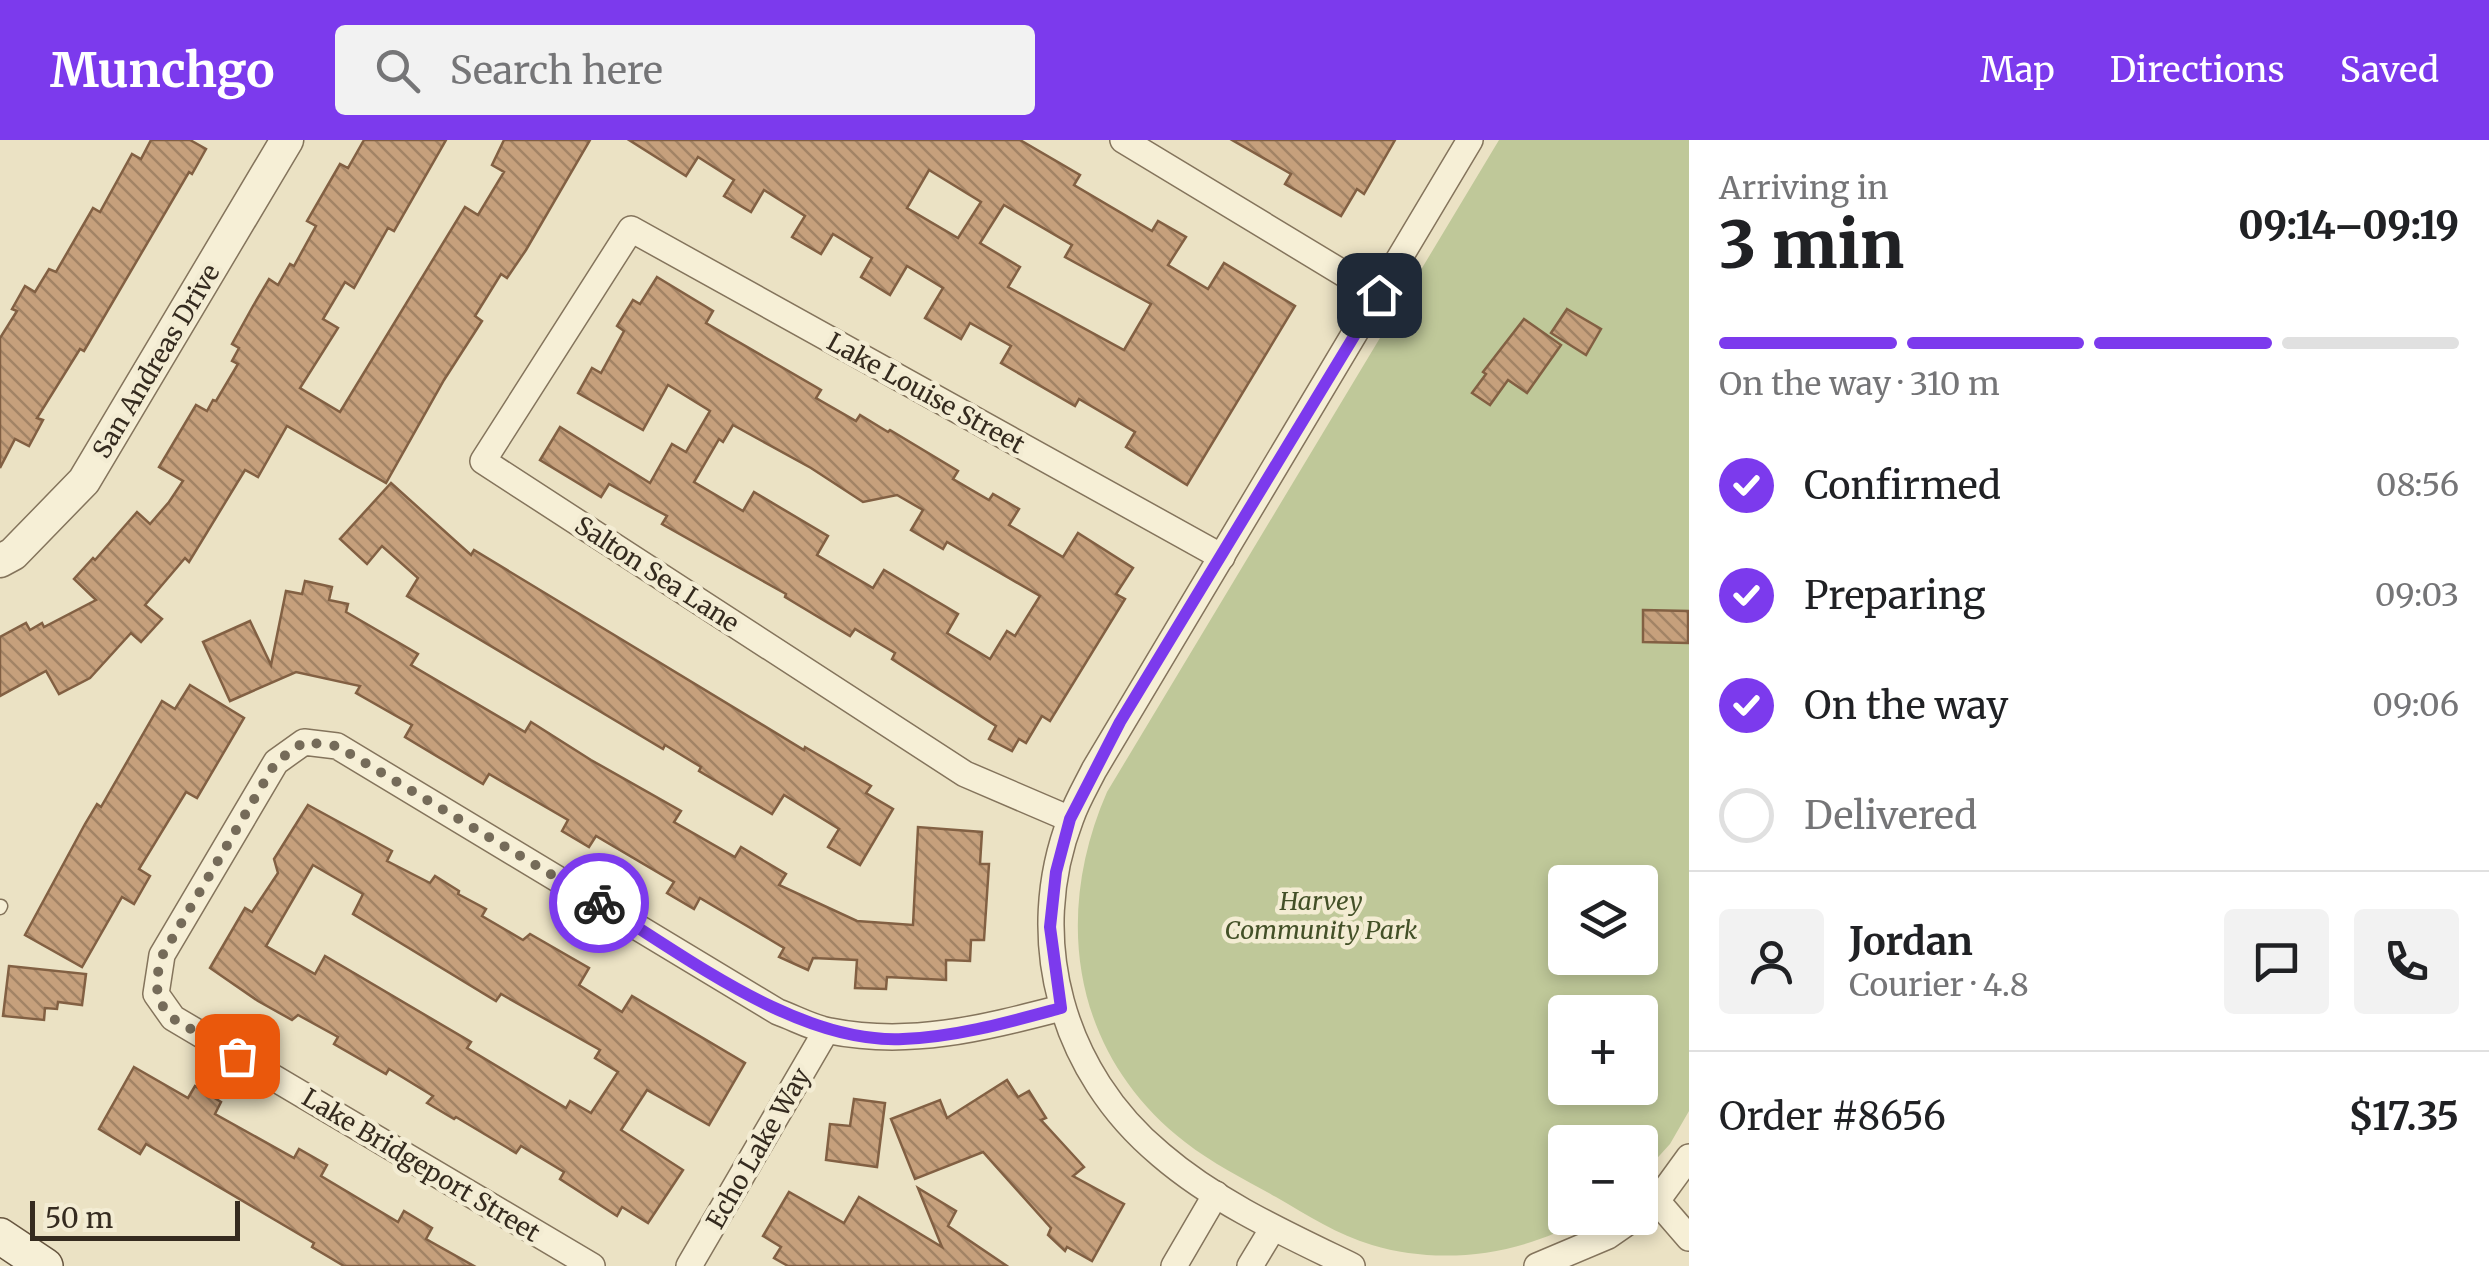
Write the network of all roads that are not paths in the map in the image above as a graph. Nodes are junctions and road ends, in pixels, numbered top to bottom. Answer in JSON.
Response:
{"nodes":[{"id":1,"x":287,"y":140,"type":"edge"},
{"id":2,"x":1123,"y":140,"type":"edge"},
{"id":3,"x":1470,"y":140,"type":"edge"},
{"id":4,"x":631,"y":229,"type":"joint"},
{"id":5,"x":1379,"y":295,"type":"junction"},
{"id":6,"x":1222,"y":558,"type":"junction"},
{"id":7,"x":0,"y":561,"type":"edge"},
{"id":8,"x":1070,"y":819,"type":"junction"},
{"id":9,"x":1061,"y":1008,"type":"junction"},
{"id":10,"x":826,"y":1031,"type":"junction"},
{"id":11,"x":1689,"y":1157,"type":"edge"},
{"id":12,"x":1216,"y":1194,"type":"junction"},
{"id":13,"x":1658,"y":1194,"type":"edge"},
{"id":14,"x":1658,"y":1219,"type":"edge"},
{"id":15,"x":1273,"y":1228,"type":"junction"},
{"id":16,"x":1609,"y":1235,"type":"edge"},
{"id":17,"x":0,"y":1236,"type":"edge"},
{"id":18,"x":1689,"y":1238,"type":"edge"},
{"id":19,"x":45,"y":1266,"type":"edge"},
{"id":20,"x":592,"y":1266,"type":"edge"},
{"id":21,"x":689,"y":1266,"type":"edge"},
{"id":22,"x":1174,"y":1266,"type":"edge"},
{"id":23,"x":1250,"y":1266,"type":"edge"},
{"id":24,"x":1352,"y":1266,"type":"edge"},
{"id":25,"x":1537,"y":1266,"type":"edge"}],
"edges":[{"from":1,"to":7,"type":"street","name":"San Andreas Drive"},
{"from":2,"to":5,"type":"street"},
{"from":3,"to":5,"type":"street"},
{"from":4,"to":6,"type":"street","name":"Lake Louise Street"},
{"from":4,"to":8,"type":"street","name":"Salton Sea Lane"},
{"from":5,"to":6,"type":"street"},
{"from":6,"to":8,"type":"street"},
{"from":8,"to":9,"type":"street"},
{"from":9,"to":10,"type":"street"},
{"from":9,"to":12,"type":"street"},
{"from":10,"to":20,"type":"street","name":"Lake Bridgeport Street"},
{"from":10,"to":21,"type":"street","name":"Echo Lake Way"},
{"from":11,"to":13,"type":"street"},
{"from":12,"to":15,"type":"street"},
{"from":12,"to":22,"type":"street"},
{"from":14,"to":18,"type":"street"},
{"from":15,"to":23,"type":"street"},
{"from":15,"to":24,"type":"street"},
{"from":16,"to":25,"type":"street"},
{"from":17,"to":19,"type":"main road"}]}
